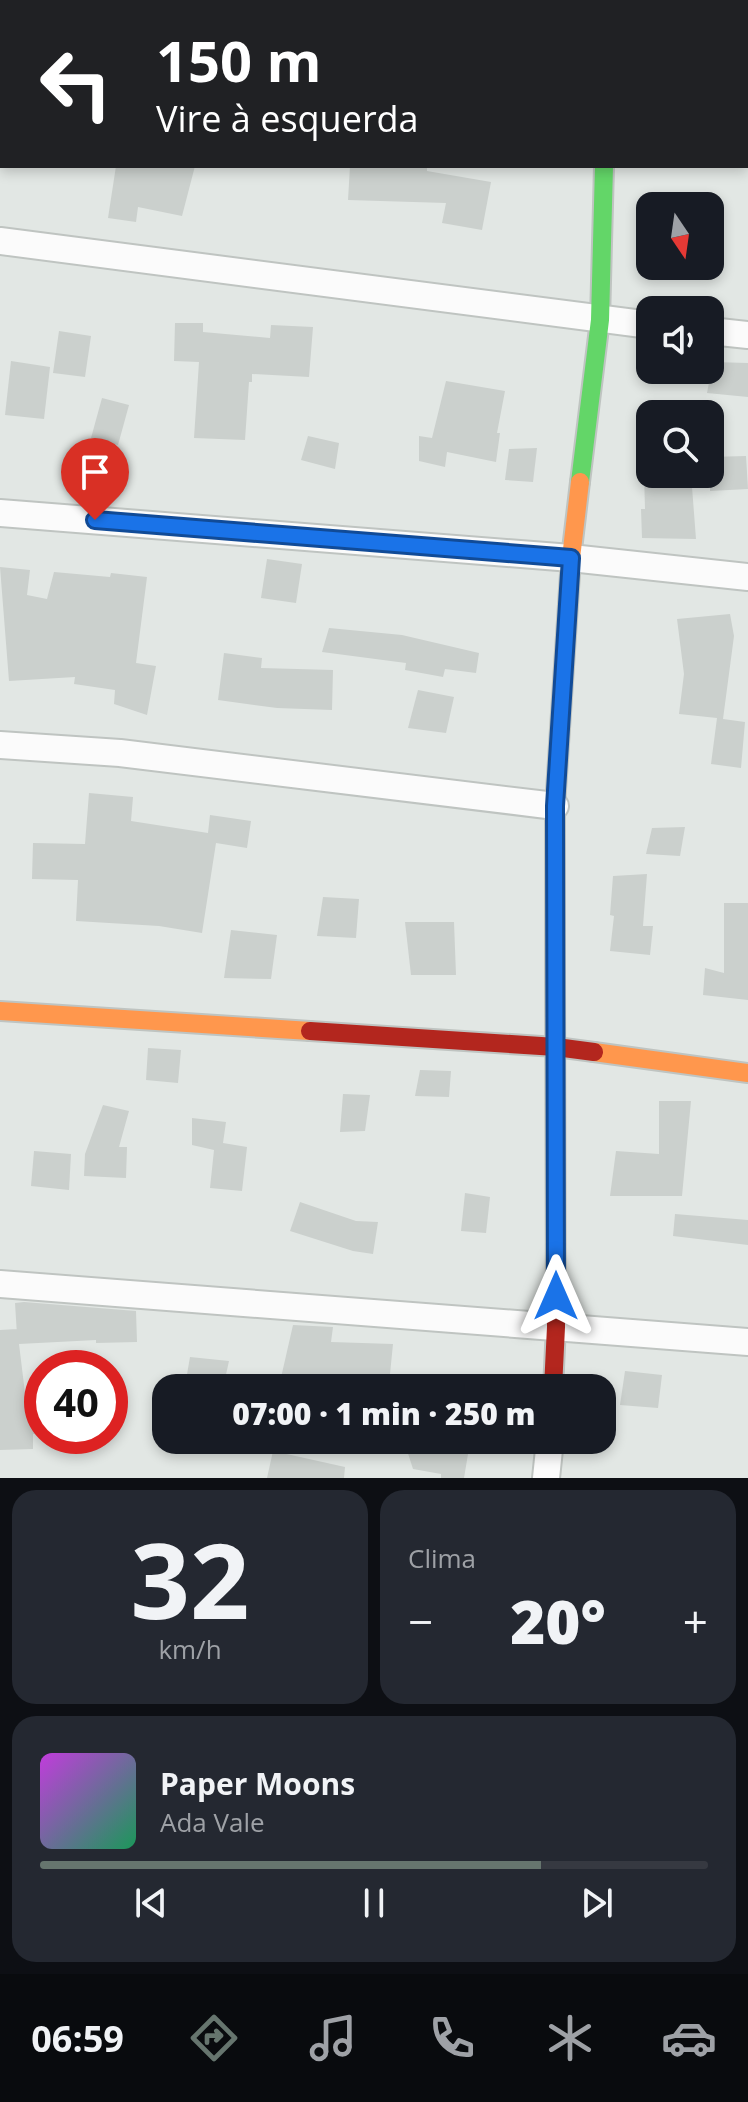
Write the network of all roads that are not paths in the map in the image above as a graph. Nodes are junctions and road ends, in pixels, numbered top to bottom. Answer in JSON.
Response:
{"nodes":[{"id":1,"x":604,"y":168,"type":"edge"},
{"id":2,"x":0,"y":241,"type":"edge"},
{"id":3,"x":600,"y":320,"type":"junction"},
{"id":4,"x":636,"y":324,"type":"edge"},
{"id":5,"x":724,"y":332,"type":"edge"},
{"id":6,"x":748,"y":335,"type":"edge"},
{"id":7,"x":0,"y":513,"type":"edge"},
{"id":8,"x":571,"y":558,"type":"junction"},
{"id":9,"x":748,"y":577,"type":"edge"},
{"id":10,"x":0,"y":745,"type":"edge"},
{"id":11,"x":555,"y":806,"type":"junction"},
{"id":12,"x":0,"y":1011,"type":"edge"},
{"id":13,"x":556,"y":1047,"type":"junction"},
{"id":14,"x":748,"y":1073,"type":"edge"},
{"id":15,"x":0,"y":1284,"type":"edge"},
{"id":16,"x":556,"y":1327,"type":"junction"},
{"id":17,"x":748,"y":1342,"type":"edge"},
{"id":18,"x":554,"y":1374,"type":"edge"},
{"id":19,"x":549,"y":1454,"type":"edge"},
{"id":20,"x":546,"y":1478,"type":"edge"}],
"edges":[{"from":1,"to":3,"type":"street"},
{"from":2,"to":3,"type":"street"},
{"from":3,"to":4,"type":"street"},
{"from":3,"to":8,"type":"street"},
{"from":5,"to":6,"type":"street"},
{"from":7,"to":8,"type":"street"},
{"from":8,"to":9,"type":"street"},
{"from":8,"to":11,"type":"street"},
{"from":10,"to":11,"type":"street"},
{"from":11,"to":13,"type":"street"},
{"from":12,"to":13,"type":"street"},
{"from":13,"to":14,"type":"street"},
{"from":13,"to":16,"type":"street"},
{"from":15,"to":16,"type":"street"},
{"from":16,"to":17,"type":"street"},
{"from":16,"to":18,"type":"street"},
{"from":19,"to":20,"type":"street"}]}
